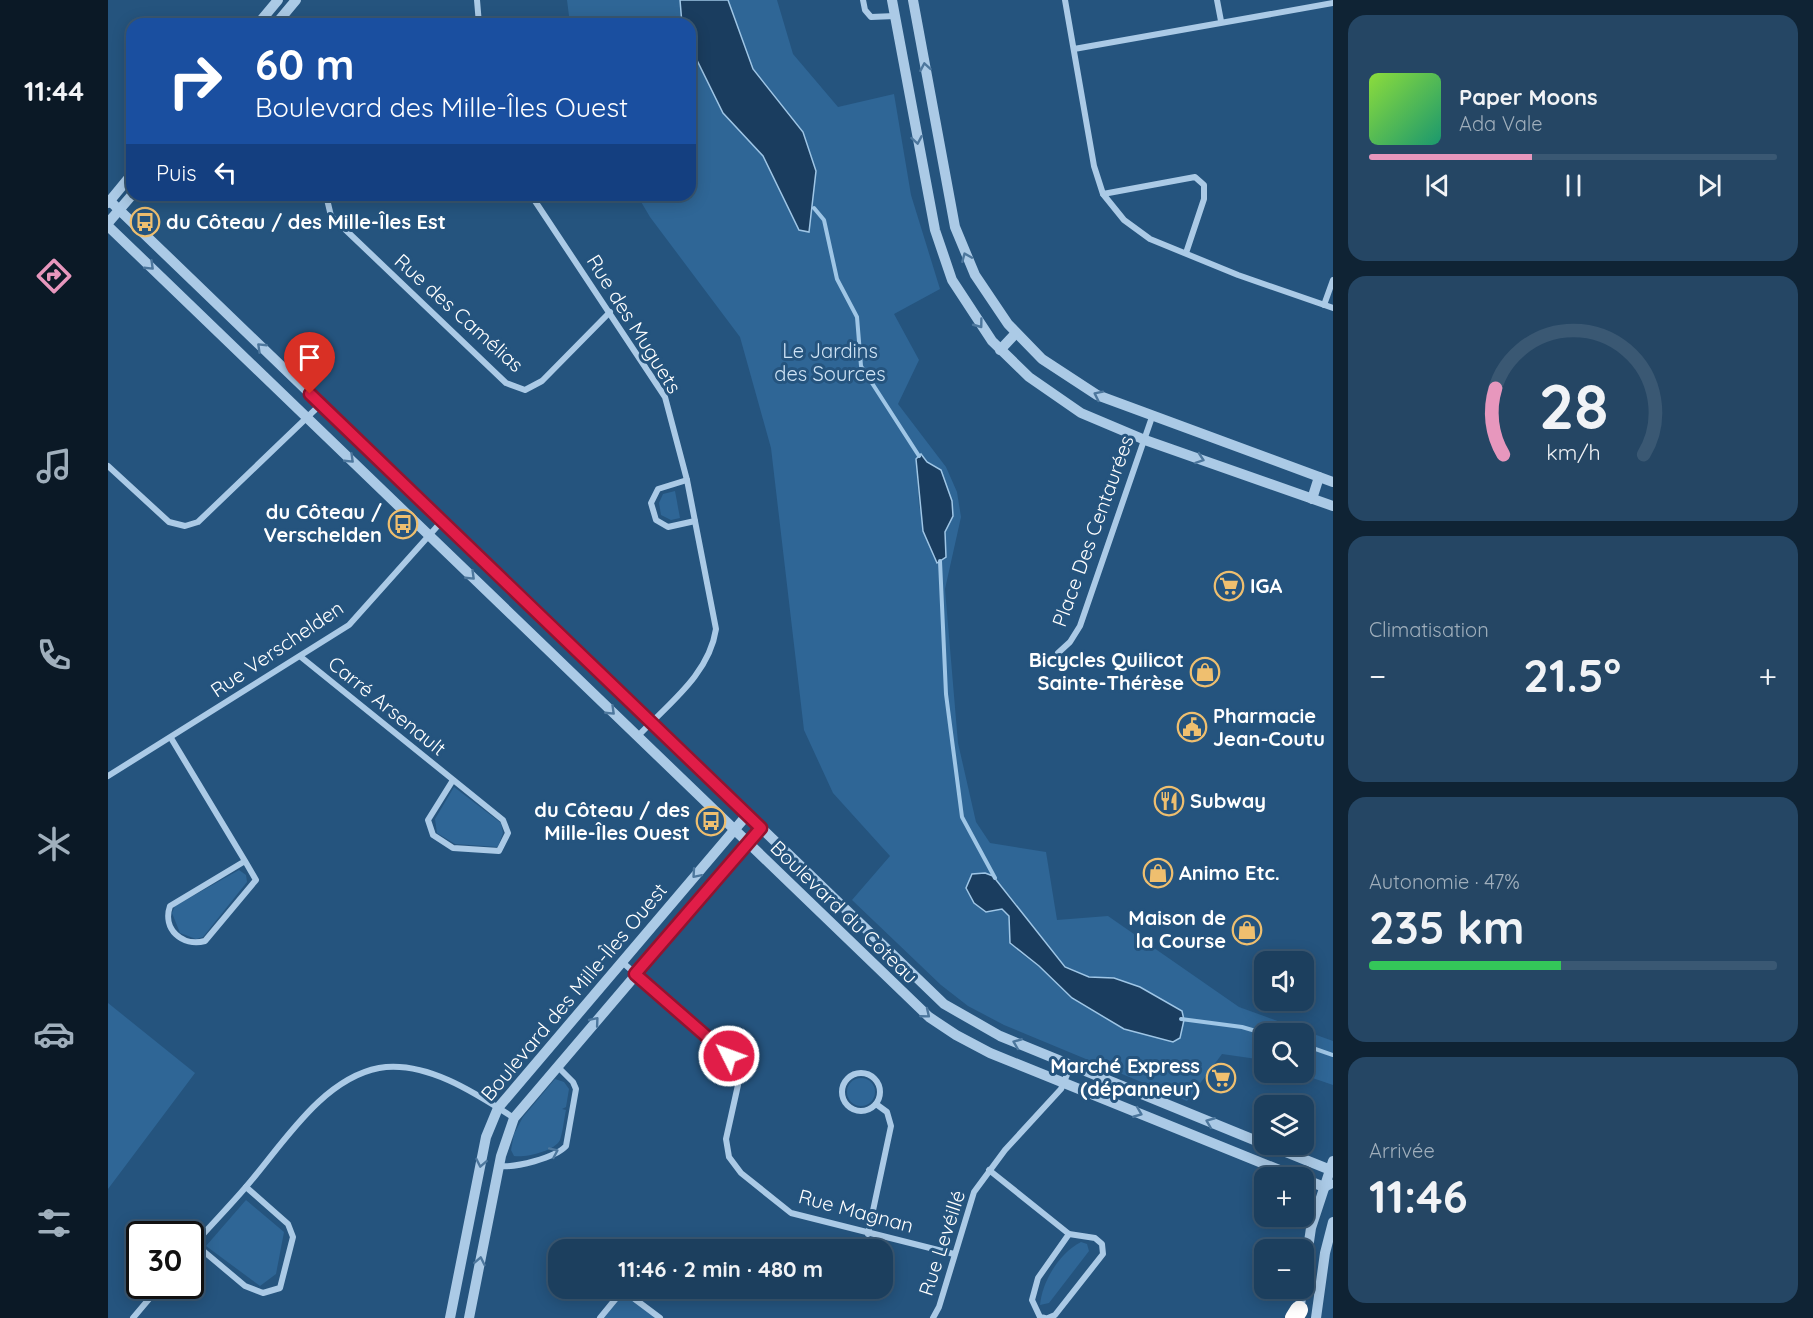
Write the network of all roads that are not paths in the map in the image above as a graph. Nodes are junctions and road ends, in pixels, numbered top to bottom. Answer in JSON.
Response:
{"nodes":[{"id":1,"x":278,"y":0,"type":"edge"},
{"id":2,"x":297,"y":0,"type":"edge"},
{"id":3,"x":477,"y":0,"type":"edge"},
{"id":4,"x":862,"y":0,"type":"edge"},
{"id":5,"x":892,"y":0,"type":"edge"},
{"id":6,"x":913,"y":0,"type":"edge"},
{"id":7,"x":1065,"y":0,"type":"edge"},
{"id":8,"x":1217,"y":0,"type":"edge"},
{"id":9,"x":1333,"y":3,"type":"edge"},
{"id":10,"x":895,"y":16,"type":"junction"},
{"id":11,"x":263,"y":18,"type":"edge"},
{"id":12,"x":281,"y":18,"type":"edge"},
{"id":13,"x":478,"y":18,"type":"edge"},
{"id":14,"x":1221,"y":21,"type":"junction"},
{"id":15,"x":1074,"y":49,"type":"junction"},
{"id":16,"x":126,"y":181,"type":"edge"},
{"id":17,"x":1103,"y":194,"type":"junction"},
{"id":18,"x":127,"y":201,"type":"edge"},
{"id":19,"x":327,"y":201,"type":"edge"},
{"id":20,"x":535,"y":201,"type":"edge"},
{"id":21,"x":109,"y":202,"type":"edge"},
{"id":22,"x":119,"y":210,"type":"junction"},
{"id":23,"x":108,"y":224,"type":"edge"},
{"id":24,"x":1186,"y":253,"type":"junction"},
{"id":25,"x":1333,"y":280,"type":"edge"},
{"id":26,"x":1324,"y":305,"type":"junction"},
{"id":27,"x":1333,"y":308,"type":"edge"},
{"id":28,"x":610,"y":312,"type":"junction"},
{"id":29,"x":1016,"y":333,"type":"junction"},
{"id":30,"x":1000,"y":350,"type":"junction"},
{"id":31,"x":321,"y":405,"type":"junction"},
{"id":32,"x":1152,"y":417,"type":"junction"},
{"id":33,"x":308,"y":418,"type":"junction"},
{"id":34,"x":1144,"y":440,"type":"junction"},
{"id":35,"x":108,"y":466,"type":"edge"},
{"id":36,"x":1319,"y":477,"type":"junction"},
{"id":37,"x":687,"y":480,"type":"junction"},
{"id":38,"x":1333,"y":482,"type":"edge"},
{"id":39,"x":1312,"y":499,"type":"junction"},
{"id":40,"x":1333,"y":506,"type":"edge"},
{"id":41,"x":442,"y":521,"type":"junction"},
{"id":42,"x":694,"y":521,"type":"junction"},
{"id":43,"x":429,"y":535,"type":"junction"},
{"id":44,"x":1058,"y":652,"type":"dead end"},
{"id":45,"x":301,"y":657,"type":"junction"},
{"id":46,"x":651,"y":722,"type":"junction"},
{"id":47,"x":638,"y":736,"type":"junction"},
{"id":48,"x":171,"y":738,"type":"junction"},
{"id":49,"x":108,"y":776,"type":"edge"},
{"id":50,"x":453,"y":780,"type":"junction"},
{"id":51,"x":747,"y":815,"type":"junction"},
{"id":52,"x":761,"y":828,"type":"junction"},
{"id":53,"x":734,"y":830,"type":"junction"},
{"id":54,"x":748,"y":843,"type":"junction"},
{"id":55,"x":245,"y":861,"type":"junction"},
{"id":56,"x":621,"y":961,"type":"junction"},
{"id":57,"x":635,"y":974,"type":"junction"},
{"id":58,"x":1071,"y":1065,"type":"junction"},
{"id":59,"x":557,"y":1066,"type":"junction"},
{"id":60,"x":1064,"y":1083,"type":"junction"},
{"id":61,"x":876,"y":1104,"type":"junction"},
{"id":62,"x":498,"y":1108,"type":"junction"},
{"id":63,"x":514,"y":1118,"type":"junction"},
{"id":64,"x":1254,"y":1140,"type":"edge"},
{"id":65,"x":1297,"y":1155,"type":"edge"},
{"id":66,"x":499,"y":1166,"type":"junction"},
{"id":67,"x":1272,"y":1167,"type":"edge"},
{"id":68,"x":1332,"y":1167,"type":"edge"},
{"id":69,"x":989,"y":1170,"type":"junction"},
{"id":70,"x":1314,"y":1181,"type":"edge"},
{"id":71,"x":1329,"y":1185,"type":"edge"},
{"id":72,"x":246,"y":1187,"type":"junction"},
{"id":73,"x":1333,"y":1222,"type":"edge"},
{"id":74,"x":868,"y":1234,"type":"junction"},
{"id":75,"x":1069,"y":1234,"type":"junction"},
{"id":76,"x":204,"y":1235,"type":"edge"},
{"id":77,"x":1309,"y":1239,"type":"edge"},
{"id":78,"x":954,"y":1254,"type":"junction"},
{"id":79,"x":204,"y":1255,"type":"edge"},
{"id":80,"x":149,"y":1299,"type":"edge"},
{"id":81,"x":1302,"y":1299,"type":"edge"},
{"id":82,"x":450,"y":1316,"type":"edge"},
{"id":83,"x":1302,"y":1316,"type":"edge"},
{"id":84,"x":133,"y":1318,"type":"edge"},
{"id":85,"x":468,"y":1318,"type":"edge"},
{"id":86,"x":600,"y":1318,"type":"edge"},
{"id":87,"x":660,"y":1318,"type":"edge"},
{"id":88,"x":933,"y":1318,"type":"edge"},
{"id":89,"x":1047,"y":1318,"type":"edge"}],
"edges":[{"from":1,"to":11,"type":"street"},
{"from":2,"to":12,"type":"street"},
{"from":3,"to":13,"type":"street"},
{"from":4,"to":10,"type":"street"},
{"from":5,"to":10,"type":"street"},
{"from":29,"to":6,"type":"street","one_way":true},
{"from":7,"to":15,"type":"street"},
{"from":8,"to":14,"type":"street"},
{"from":9,"to":14,"type":"street"},
{"from":10,"to":30,"type":"street","one_way":true},
{"from":14,"to":15,"type":"street"},
{"from":15,"to":17,"type":"street"},
{"from":16,"to":21,"type":"street"},
{"from":17,"to":24,"type":"street"},
{"from":17,"to":24,"type":"street"},
{"from":18,"to":22,"type":"street"},
{"from":19,"to":28,"type":"street","name":"Rue des Camélias"},
{"from":20,"to":28,"type":"street","name":"Rue des Muguets"},
{"from":21,"to":22,"type":"street","name":"Boulevard du Coteau"},
{"from":22,"to":23,"type":"street"},
{"from":31,"to":22,"type":"street","name":"Boulevard du Coteau","one_way":true},
{"from":23,"to":33,"type":"street","name":"Boulevard du Coteau","one_way":true},
{"from":24,"to":26,"type":"street"},
{"from":25,"to":26,"type":"street"},
{"from":26,"to":27,"type":"street"},
{"from":28,"to":37,"type":"street","name":"Rue des Muguets"},
{"from":29,"to":30,"type":"street"},
{"from":32,"to":29,"type":"street","one_way":true},
{"from":30,"to":34,"type":"street"},
{"from":31,"to":33,"type":"street"},
{"from":31,"to":41,"type":"street","name":"Boulevard du Coteau"},
{"from":32,"to":34,"type":"street","name":"Place Des Centaurées"},
{"from":32,"to":36,"type":"street"},
{"from":33,"to":35,"type":"street"},
{"from":33,"to":43,"type":"street","name":"Boulevard du Coteau","one_way":true},
{"from":34,"to":39,"type":"street","one_way":true},
{"from":34,"to":44,"type":"street","name":"Place Des Centaurées"},
{"from":36,"to":38,"type":"street"},
{"from":36,"to":39,"type":"street"},
{"from":37,"to":42,"type":"street","name":"Rue des Muguets"},
{"from":37,"to":42,"type":"street"},
{"from":39,"to":40,"type":"street"},
{"from":41,"to":43,"type":"street","name":"Rue Verschelden"},
{"from":41,"to":46,"type":"street","name":"Boulevard du Coteau"},
{"from":42,"to":46,"type":"street","name":"Rue des Muguets"},
{"from":43,"to":45,"type":"street","name":"Rue Verschelden"},
{"from":43,"to":47,"type":"street","name":"Boulevard du Coteau","one_way":true},
{"from":45,"to":48,"type":"street","name":"Rue Verschelden"},
{"from":45,"to":50,"type":"street","name":"Carré Arsenault"},
{"from":46,"to":47,"type":"street","name":"Rue des Muguets"},
{"from":46,"to":51,"type":"street","name":"Boulevard du Coteau"},
{"from":47,"to":53,"type":"street","name":"Boulevard du Coteau"},
{"from":48,"to":49,"type":"street","name":"Rue Verschelden"},
{"from":48,"to":55,"type":"street"},
{"from":50,"to":50,"type":"street","name":"Carré Arsenault"},
{"from":51,"to":52,"type":"street","name":"Boulevard du Coteau"},
{"from":51,"to":53,"type":"street","name":"Boulevard des Mille-Îles Ouest"},
{"from":52,"to":54,"type":"street","name":"Boulevard des Mille-Îles Ouest"},
{"from":58,"to":52,"type":"street","name":"Boulevard du Coteau","one_way":true},
{"from":53,"to":54,"type":"street","name":"Boulevard du Coteau"},
{"from":53,"to":56,"type":"street","name":"Boulevard des Mille-Îles Ouest","one_way":true},
{"from":54,"to":57,"type":"street","name":"Boulevard des Mille-Îles Ouest"},
{"from":54,"to":60,"type":"street","name":"Boulevard du Coteau","one_way":true},
{"from":55,"to":55,"type":"street"},
{"from":56,"to":57,"type":"street","name":"Rue Magnan"},
{"from":56,"to":62,"type":"street","name":"Boulevard des Mille-Îles Ouest"},
{"from":59,"to":57,"type":"street","name":"Boulevard des Mille-Îles Ouest","one_way":true},
{"from":57,"to":74,"type":"street","name":"Rue Magnan"},
{"from":58,"to":60,"type":"street","name":"Rue Levéillé"},
{"from":64,"to":58,"type":"street","name":"Boulevard du Coteau","one_way":true},
{"from":59,"to":63,"type":"street","name":"Boulevard des Mille-Îles Ouest"},
{"from":66,"to":59,"type":"street","name":"Boulevard des Mille-Îles Ouest","one_way":true},
{"from":60,"to":67,"type":"street","name":"Boulevard du Coteau","one_way":true},
{"from":60,"to":69,"type":"street","name":"Rue Levéillé"},
{"from":61,"to":61,"type":"street"},
{"from":61,"to":74,"type":"street"},
{"from":62,"to":63,"type":"street"},
{"from":62,"to":72,"type":"street"},
{"from":62,"to":82,"type":"street","name":"Boulevard des Mille-Îles Ouest","one_way":true},
{"from":63,"to":66,"type":"street","name":"Boulevard des Mille-Îles Ouest"},
{"from":65,"to":68,"type":"street","name":"Boulevard du Coteau"},
{"from":85,"to":66,"type":"street","name":"Boulevard des Mille-Îles Ouest","one_way":true},
{"from":68,"to":71,"type":"street"},
{"from":69,"to":75,"type":"street"},
{"from":69,"to":78,"type":"street","name":"Rue Levéillé"},
{"from":70,"to":71,"type":"street"},
{"from":71,"to":77,"type":"street"},
{"from":72,"to":76,"type":"street"},
{"from":72,"to":79,"type":"street"},
{"from":73,"to":83,"type":"street"},
{"from":74,"to":78,"type":"street","name":"Rue Magnan"},
{"from":75,"to":89,"type":"street"},
{"from":75,"to":89,"type":"street"},
{"from":78,"to":88,"type":"street","name":"Rue Levéillé"},
{"from":80,"to":84,"type":"street"},
{"from":81,"to":83,"type":"street"},
{"from":82,"to":85,"type":"street"},
{"from":86,"to":87,"type":"street"}]}
